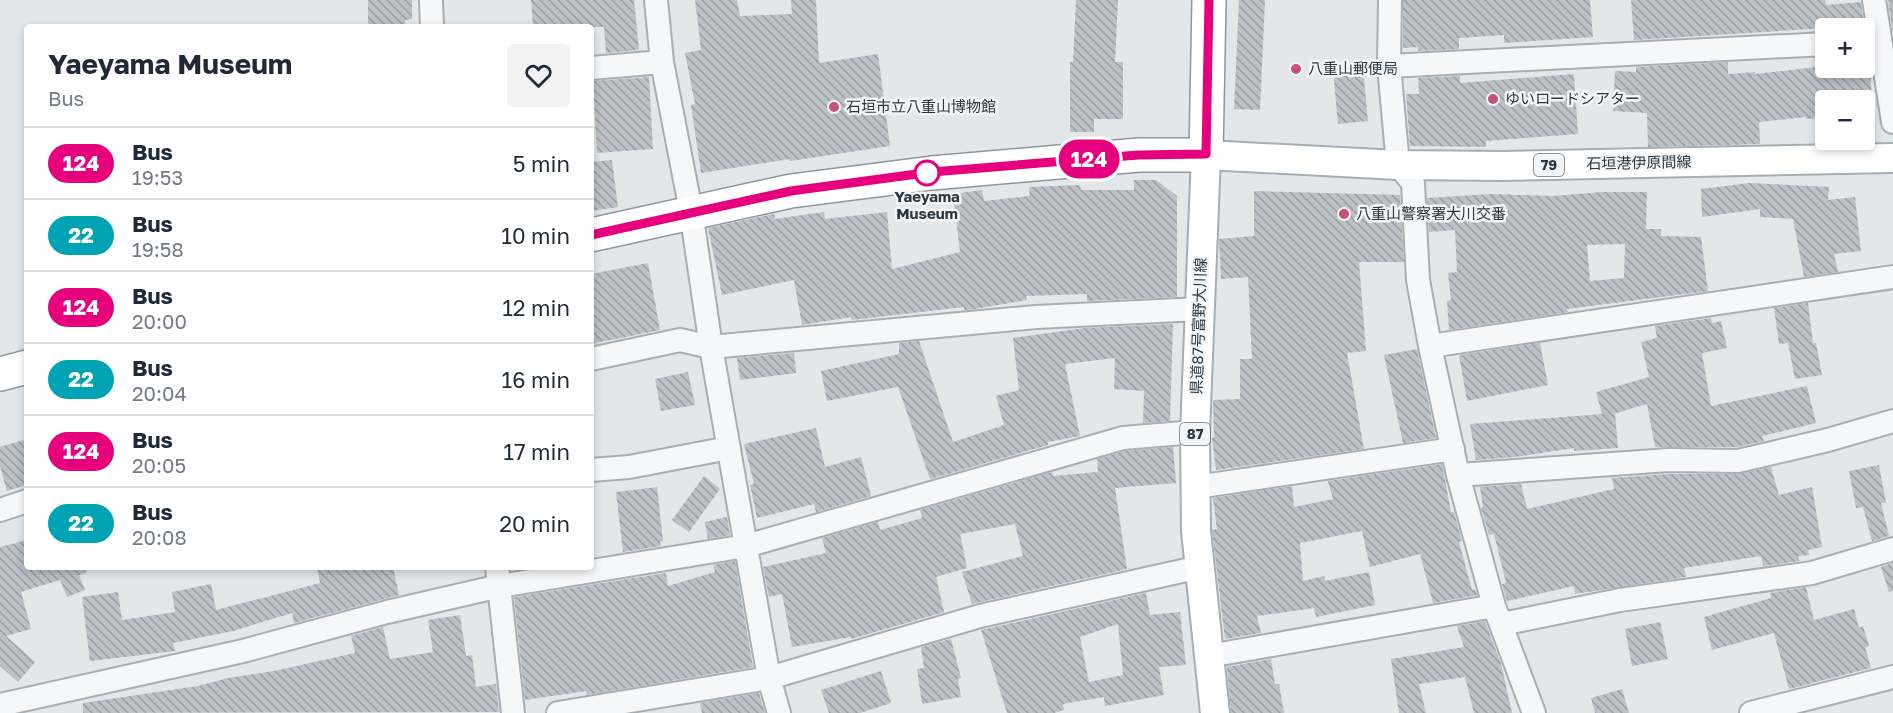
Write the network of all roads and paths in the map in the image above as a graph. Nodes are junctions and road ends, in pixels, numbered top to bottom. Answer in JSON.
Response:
{"nodes":[{"id":1,"x":431,"y":0,"type":"edge"},
{"id":2,"x":656,"y":0,"type":"edge"},
{"id":3,"x":1209,"y":0,"type":"edge"},
{"id":4,"x":1390,"y":0,"type":"edge"},
{"id":5,"x":1874,"y":0,"type":"edge"},
{"id":6,"x":432,"y":24,"type":"edge"},
{"id":7,"x":1879,"y":41,"type":"edge"},
{"id":8,"x":1815,"y":45,"type":"edge"},
{"id":9,"x":662,"y":62,"type":"junction"},
{"id":10,"x":1389,"y":66,"type":"junction"},
{"id":11,"x":594,"y":68,"type":"edge"},
{"id":12,"x":1893,"y":122,"type":"edge"},
{"id":13,"x":1206,"y":154,"type":"junction"},
{"id":14,"x":1893,"y":158,"type":"edge"},
{"id":15,"x":1398,"y":165,"type":"junction"},
{"id":16,"x":691,"y":211,"type":"junction"},
{"id":17,"x":594,"y":234,"type":"edge"},
{"id":18,"x":1893,"y":277,"type":"edge"},
{"id":19,"x":1200,"y":309,"type":"junction"},
{"id":20,"x":1430,"y":346,"type":"junction"},
{"id":21,"x":711,"y":347,"type":"junction"},
{"id":22,"x":594,"y":358,"type":"edge"},
{"id":23,"x":24,"y":368,"type":"edge"},
{"id":24,"x":0,"y":374,"type":"edge"},
{"id":25,"x":1893,"y":422,"type":"edge"},
{"id":26,"x":1195,"y":432,"type":"junction"},
{"id":27,"x":729,"y":448,"type":"junction"},
{"id":28,"x":1453,"y":449,"type":"junction"},
{"id":29,"x":594,"y":471,"type":"edge"},
{"id":30,"x":1458,"y":475,"type":"junction"},
{"id":31,"x":1196,"y":487,"type":"junction"},
{"id":32,"x":24,"y":502,"type":"edge"},
{"id":33,"x":0,"y":510,"type":"edge"},
{"id":34,"x":746,"y":546,"type":"junction"},
{"id":35,"x":1893,"y":549,"type":"edge"},
{"id":36,"x":594,"y":565,"type":"edge"},
{"id":37,"x":1200,"y":567,"type":"junction"},
{"id":38,"x":555,"y":570,"type":"edge"},
{"id":39,"x":499,"y":577,"type":"edge"},
{"id":40,"x":1498,"y":615,"type":"junction"},
{"id":41,"x":1209,"y":656,"type":"junction"},
{"id":42,"x":1893,"y":677,"type":"edge"},
{"id":43,"x":769,"y":678,"type":"junction"},
{"id":44,"x":0,"y":705,"type":"edge"},
{"id":45,"x":513,"y":713,"type":"edge"},
{"id":46,"x":558,"y":713,"type":"edge"},
{"id":47,"x":779,"y":713,"type":"edge"},
{"id":48,"x":1215,"y":713,"type":"edge"},
{"id":49,"x":1534,"y":713,"type":"edge"},
{"id":50,"x":1751,"y":713,"type":"edge"}],
"edges":[{"from":1,"to":6,"type":"street"},
{"from":2,"to":9,"type":"street"},
{"from":3,"to":13,"type":"highway"},
{"from":4,"to":10,"type":"street"},
{"from":5,"to":7,"type":"street"},
{"from":7,"to":12,"type":"street"},
{"from":8,"to":10,"type":"street"},
{"from":9,"to":11,"type":"street"},
{"from":9,"to":16,"type":"street"},
{"from":10,"to":15,"type":"street"},
{"from":13,"to":15,"type":"main road","name":"石垣港伊原間線","number":"79"},
{"from":13,"to":16,"type":"highway"},
{"from":13,"to":19,"type":"main road","name":"県道87号富野大川線","number":"87"},
{"from":14,"to":15,"type":"main road","name":"石垣港伊原間線","number":"79"},
{"from":15,"to":20,"type":"street"},
{"from":16,"to":17,"type":"highway"},
{"from":16,"to":21,"type":"street"},
{"from":18,"to":20,"type":"street"},
{"from":19,"to":21,"type":"street"},
{"from":19,"to":26,"type":"main road","name":"県道87号富野大川線","number":"87"},
{"from":20,"to":28,"type":"street"},
{"from":21,"to":22,"type":"street"},
{"from":21,"to":27,"type":"street"},
{"from":23,"to":24,"type":"highway"},
{"from":25,"to":30,"type":"street"},
{"from":26,"to":31,"type":"main road","name":"県道87号富野大川線","number":"87"},
{"from":26,"to":34,"type":"street"},
{"from":27,"to":29,"type":"street"},
{"from":27,"to":34,"type":"street"},
{"from":28,"to":30,"type":"street"},
{"from":28,"to":31,"type":"street"},
{"from":30,"to":40,"type":"street"},
{"from":31,"to":37,"type":"main road","name":"県道87号富野大川線","number":"87"},
{"from":32,"to":33,"type":"street"},
{"from":34,"to":36,"type":"street"},
{"from":34,"to":43,"type":"street"},
{"from":35,"to":40,"type":"street"},
{"from":37,"to":41,"type":"main road","name":"県道87号富野大川線","number":"87"},
{"from":37,"to":43,"type":"street"},
{"from":38,"to":39,"type":"street"},
{"from":39,"to":44,"type":"street"},
{"from":39,"to":45,"type":"street"},
{"from":40,"to":41,"type":"street"},
{"from":40,"to":49,"type":"street"},
{"from":41,"to":48,"type":"main road","name":"県道87号富野大川線","number":"87"},
{"from":42,"to":50,"type":"street"},
{"from":43,"to":46,"type":"street"},
{"from":43,"to":47,"type":"street"}]}
